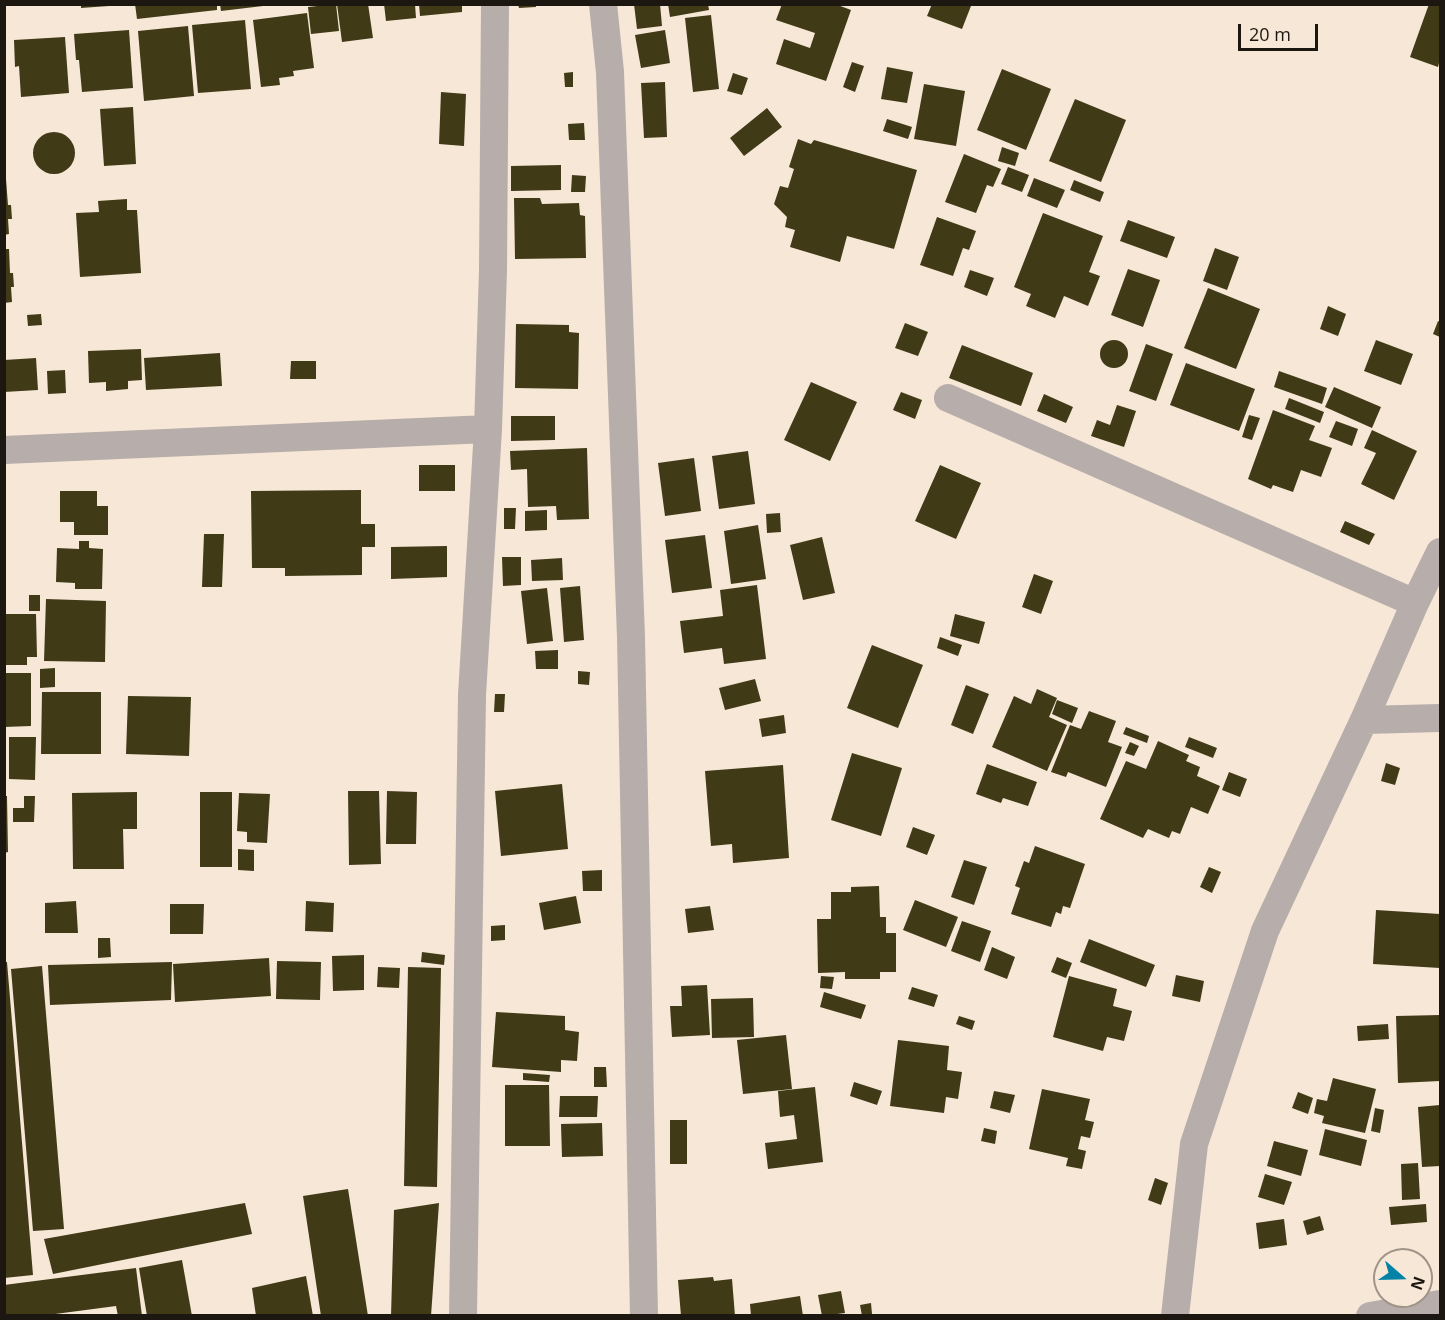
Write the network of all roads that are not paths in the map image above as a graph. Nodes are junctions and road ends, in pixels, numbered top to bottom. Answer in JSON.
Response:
{"nodes":[{"id":1,"x":495,"y":4,"type":"edge"},
{"id":2,"x":603,"y":4,"type":"edge"},
{"id":3,"x":948,"y":398,"type":"dead end"},
{"id":4,"x":488,"y":429,"type":"junction"},
{"id":5,"x":4,"y":450,"type":"edge"},
{"id":6,"x":1440,"y":552,"type":"edge"},
{"id":7,"x":1415,"y":603,"type":"junction"},
{"id":8,"x":1440,"y":718,"type":"edge"},
{"id":9,"x":1364,"y":720,"type":"junction"},
{"id":10,"x":1440,"y":1304,"type":"edge"},
{"id":11,"x":463,"y":1316,"type":"edge"},
{"id":12,"x":644,"y":1316,"type":"edge"},
{"id":13,"x":1175,"y":1316,"type":"edge"},
{"id":14,"x":1370,"y":1316,"type":"edge"}],
"edges":[{"from":1,"to":4,"type":"street"},
{"from":2,"to":12,"type":"street"},
{"from":3,"to":7,"type":"street"},
{"from":4,"to":5,"type":"street"},
{"from":4,"to":11,"type":"street"},
{"from":6,"to":7,"type":"street"},
{"from":7,"to":9,"type":"street"},
{"from":8,"to":9,"type":"street"},
{"from":9,"to":13,"type":"street"},
{"from":10,"to":14,"type":"street"}]}
